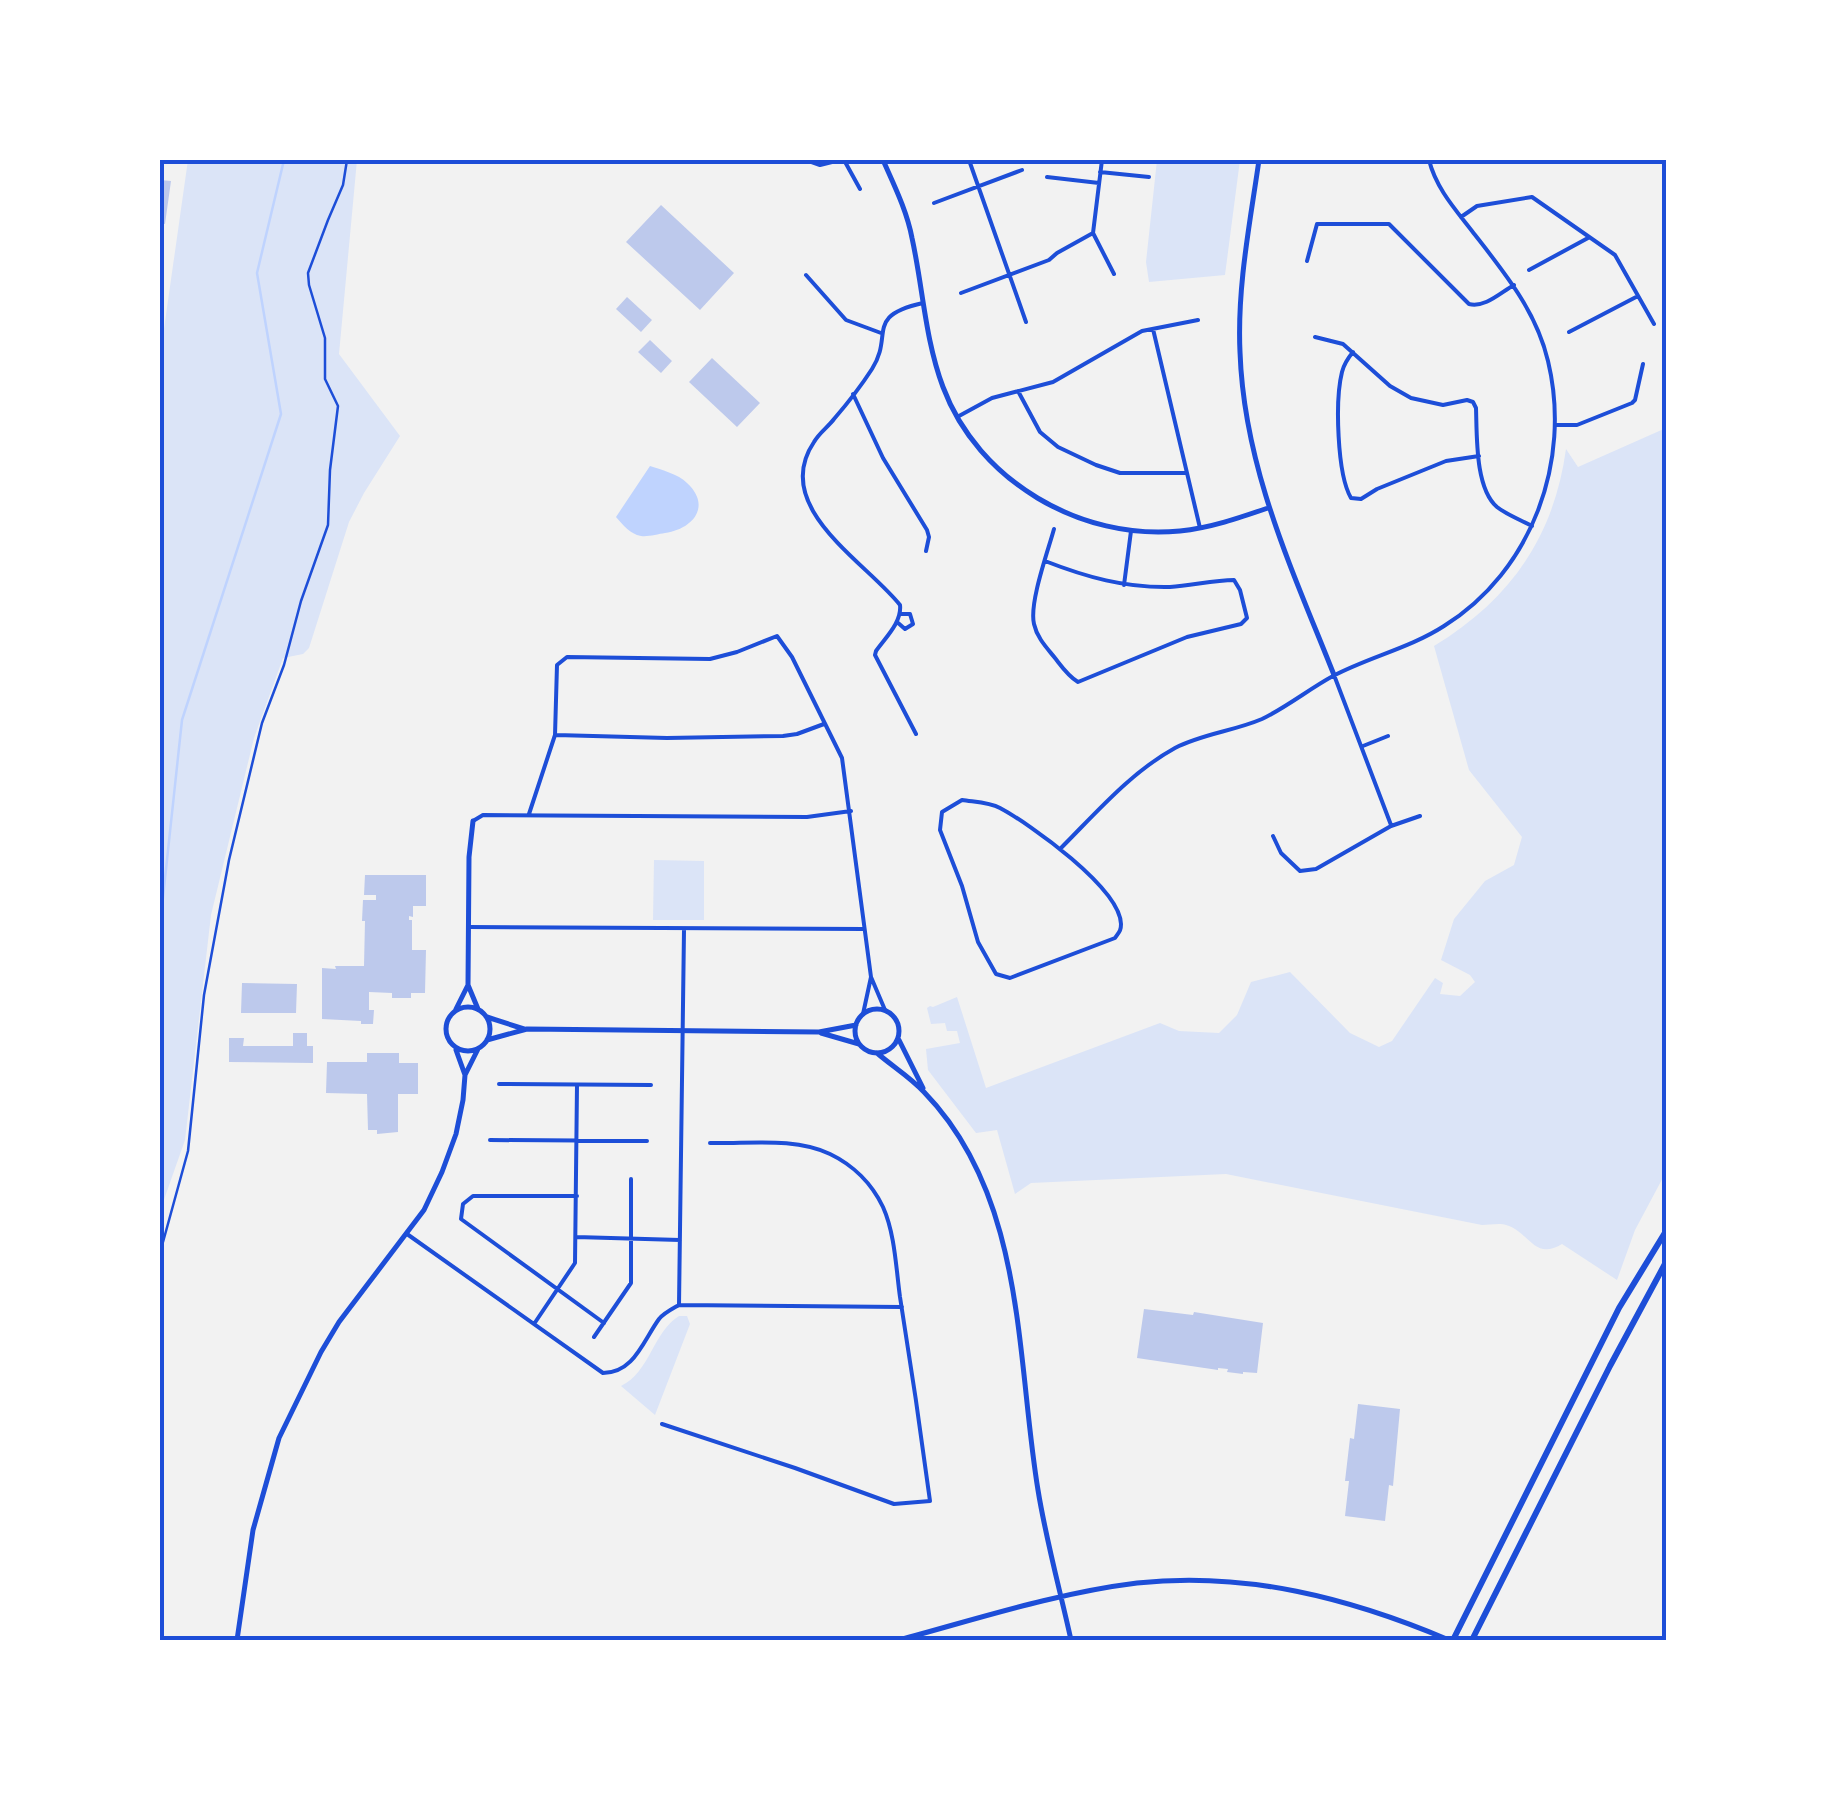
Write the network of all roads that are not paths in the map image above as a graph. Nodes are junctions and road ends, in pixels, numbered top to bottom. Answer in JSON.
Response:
{"nodes":[{"id":1,"x":806,"y":160,"type":"edge"},
{"id":2,"x":842,"y":160,"type":"edge"},
{"id":3,"x":883,"y":160,"type":"edge"},
{"id":4,"x":969,"y":160,"type":"edge"},
{"id":5,"x":1102,"y":160,"type":"edge"},
{"id":6,"x":1258,"y":160,"type":"edge"},
{"id":7,"x":1429,"y":160,"type":"edge"},
{"id":8,"x":1022,"y":170,"type":"dead end"},
{"id":9,"x":1100,"y":172,"type":"junction"},
{"id":10,"x":1046,"y":178,"type":"dead end"},
{"id":11,"x":1149,"y":178,"type":"dead end"},
{"id":12,"x":1099,"y":183,"type":"junction"},
{"id":13,"x":978,"y":186,"type":"junction"},
{"id":14,"x":860,"y":189,"type":"dead end"},
{"id":15,"x":934,"y":203,"type":"dead end"},
{"id":16,"x":1461,"y":217,"type":"junction"},
{"id":17,"x":1094,"y":234,"type":"junction"},
{"id":18,"x":1588,"y":238,"type":"junction"},
{"id":19,"x":1308,"y":261,"type":"dead end"},
{"id":20,"x":1530,"y":270,"type":"dead end"},
{"id":21,"x":1114,"y":274,"type":"dead end"},
{"id":22,"x":806,"y":275,"type":"dead end"},
{"id":23,"x":1010,"y":275,"type":"junction"},
{"id":24,"x":1514,"y":285,"type":"junction"},
{"id":25,"x":961,"y":293,"type":"dead end"},
{"id":26,"x":1638,"y":296,"type":"junction"},
{"id":27,"x":923,"y":304,"type":"junction"},
{"id":28,"x":1198,"y":320,"type":"dead end"},
{"id":29,"x":1026,"y":322,"type":"dead end"},
{"id":30,"x":1654,"y":324,"type":"dead end"},
{"id":31,"x":1153,"y":328,"type":"junction"},
{"id":32,"x":1569,"y":332,"type":"dead end"},
{"id":33,"x":881,"y":334,"type":"junction"},
{"id":34,"x":1315,"y":338,"type":"dead end"},
{"id":35,"x":1353,"y":352,"type":"junction"},
{"id":36,"x":1643,"y":364,"type":"dead end"},
{"id":37,"x":1018,"y":392,"type":"junction"},
{"id":38,"x":853,"y":394,"type":"junction"},
{"id":39,"x":957,"y":417,"type":"junction"},
{"id":40,"x":1556,"y":424,"type":"junction"},
{"id":41,"x":1479,"y":456,"type":"junction"},
{"id":42,"x":1187,"y":473,"type":"junction"},
{"id":43,"x":1268,"y":508,"type":"junction"},
{"id":44,"x":1532,"y":526,"type":"junction"},
{"id":45,"x":1200,"y":528,"type":"junction"},
{"id":46,"x":1054,"y":529,"type":"dead end"},
{"id":47,"x":1131,"y":531,"type":"junction"},
{"id":48,"x":926,"y":551,"type":"dead end"},
{"id":49,"x":1044,"y":561,"type":"junction"},
{"id":50,"x":1124,"y":585,"type":"junction"},
{"id":51,"x":901,"y":614,"type":"junction"},
{"id":52,"x":897,"y":622,"type":"junction"},
{"id":53,"x":1334,"y":675,"type":"junction"},
{"id":54,"x":824,"y":724,"type":"junction"},
{"id":55,"x":916,"y":734,"type":"dead end"},
{"id":56,"x":555,"y":735,"type":"junction"},
{"id":57,"x":1388,"y":736,"type":"dead end"},
{"id":58,"x":1363,"y":746,"type":"junction"},
{"id":59,"x":850,"y":811,"type":"junction"},
{"id":60,"x":528,"y":814,"type":"junction"},
{"id":61,"x":1420,"y":816,"type":"dead end"},
{"id":62,"x":473,"y":820,"type":"joint"},
{"id":63,"x":1391,"y":826,"type":"junction"},
{"id":64,"x":1273,"y":836,"type":"dead end"},
{"id":65,"x":1061,"y":848,"type":"junction"},
{"id":66,"x":468,"y":926,"type":"junction"},
{"id":67,"x":684,"y":928,"type":"junction"},
{"id":68,"x":865,"y":929,"type":"junction"},
{"id":69,"x":871,"y":977,"type":"junction"},
{"id":70,"x":468,"y":985,"type":"junction"},
{"id":71,"x":478,"y":1009,"type":"junction"},
{"id":72,"x":456,"y":1010,"type":"junction"},
{"id":73,"x":885,"y":1010,"type":"junction"},
{"id":74,"x":863,"y":1014,"type":"junction"},
{"id":75,"x":487,"y":1017,"type":"junction"},
{"id":76,"x":856,"y":1025,"type":"junction"},
{"id":77,"x":527,"y":1030,"type":"junction"},
{"id":78,"x":682,"y":1031,"type":"junction"},
{"id":79,"x":818,"y":1032,"type":"junction"},
{"id":80,"x":898,"y":1038,"type":"junction"},
{"id":81,"x":487,"y":1040,"type":"junction"},
{"id":82,"x":859,"y":1044,"type":"junction"},
{"id":83,"x":456,"y":1048,"type":"junction"},
{"id":84,"x":478,"y":1048,"type":"junction"},
{"id":85,"x":877,"y":1053,"type":"junction"},
{"id":86,"x":465,"y":1075,"type":"junction"},
{"id":87,"x":499,"y":1084,"type":"dead end"},
{"id":88,"x":576,"y":1085,"type":"junction"},
{"id":89,"x":651,"y":1085,"type":"dead end"},
{"id":90,"x":924,"y":1091,"type":"junction"},
{"id":91,"x":490,"y":1140,"type":"dead end"},
{"id":92,"x":577,"y":1142,"type":"junction"},
{"id":93,"x":648,"y":1142,"type":"dead end"},
{"id":94,"x":710,"y":1143,"type":"dead end"},
{"id":95,"x":631,"y":1179,"type":"dead end"},
{"id":96,"x":577,"y":1196,"type":"junction"},
{"id":97,"x":1666,"y":1231,"type":"edge"},
{"id":98,"x":408,"y":1234,"type":"junction"},
{"id":99,"x":576,"y":1236,"type":"junction"},
{"id":100,"x":631,"y":1238,"type":"junction"},
{"id":101,"x":680,"y":1240,"type":"junction"},
{"id":102,"x":1666,"y":1262,"type":"edge"},
{"id":103,"x":558,"y":1288,"type":"junction"},
{"id":104,"x":679,"y":1305,"type":"junction"},
{"id":105,"x":902,"y":1307,"type":"junction"},
{"id":106,"x":604,"y":1323,"type":"junction"},
{"id":107,"x":534,"y":1324,"type":"junction"},
{"id":108,"x":594,"y":1338,"type":"dead end"},
{"id":109,"x":662,"y":1424,"type":"dead end"},
{"id":110,"x":1062,"y":1598,"type":"junction"},
{"id":111,"x":237,"y":1640,"type":"edge"},
{"id":112,"x":899,"y":1640,"type":"edge"},
{"id":113,"x":1071,"y":1640,"type":"edge"},
{"id":114,"x":1451,"y":1640,"type":"edge"},
{"id":115,"x":1472,"y":1640,"type":"edge"}],
"edges":[{"from":1,"to":2,"type":"street"},
{"from":2,"to":14,"type":"street"},
{"from":3,"to":27,"type":"street"},
{"from":4,"to":13,"type":"street"},
{"from":5,"to":9,"type":"street"},
{"from":6,"to":43,"type":"street"},
{"from":7,"to":16,"type":"street"},
{"from":8,"to":13,"type":"street"},
{"from":9,"to":11,"type":"street"},
{"from":9,"to":12,"type":"street"},
{"from":10,"to":12,"type":"street"},
{"from":12,"to":17,"type":"street"},
{"from":13,"to":15,"type":"street"},
{"from":13,"to":23,"type":"street"},
{"from":16,"to":18,"type":"street"},
{"from":16,"to":24,"type":"street"},
{"from":17,"to":21,"type":"street"},
{"from":17,"to":23,"type":"street"},
{"from":18,"to":20,"type":"street"},
{"from":18,"to":26,"type":"street"},
{"from":19,"to":24,"type":"street"},
{"from":22,"to":33,"type":"street"},
{"from":23,"to":25,"type":"street"},
{"from":23,"to":29,"type":"street"},
{"from":24,"to":40,"type":"street"},
{"from":26,"to":30,"type":"street"},
{"from":26,"to":32,"type":"street"},
{"from":27,"to":33,"type":"street"},
{"from":27,"to":39,"type":"street"},
{"from":28,"to":31,"type":"street"},
{"from":31,"to":37,"type":"street"},
{"from":31,"to":42,"type":"street"},
{"from":33,"to":38,"type":"street"},
{"from":34,"to":35,"type":"street"},
{"from":35,"to":41,"type":"street"},
{"from":35,"to":41,"type":"street"},
{"from":36,"to":40,"type":"street"},
{"from":37,"to":39,"type":"street"},
{"from":37,"to":42,"type":"street"},
{"from":38,"to":48,"type":"street"},
{"from":38,"to":51,"type":"street"},
{"from":39,"to":47,"type":"street"},
{"from":40,"to":44,"type":"street"},
{"from":41,"to":44,"type":"street"},
{"from":42,"to":45,"type":"street"},
{"from":43,"to":45,"type":"street"},
{"from":43,"to":53,"type":"street"},
{"from":44,"to":53,"type":"street"},
{"from":45,"to":47,"type":"street"},
{"from":46,"to":49,"type":"street"},
{"from":47,"to":50,"type":"street"},
{"from":49,"to":50,"type":"street"},
{"from":49,"to":50,"type":"street"},
{"from":51,"to":52,"type":"street"},
{"from":51,"to":52,"type":"street"},
{"from":52,"to":55,"type":"street"},
{"from":53,"to":58,"type":"street"},
{"from":53,"to":65,"type":"street"},
{"from":54,"to":56,"type":"street"},
{"from":54,"to":56,"type":"street"},
{"from":54,"to":59,"type":"street"},
{"from":56,"to":60,"type":"street"},
{"from":57,"to":58,"type":"street"},
{"from":58,"to":63,"type":"street"},
{"from":59,"to":60,"type":"street"},
{"from":59,"to":68,"type":"street"},
{"from":60,"to":62,"type":"street"},
{"from":61,"to":63,"type":"street"},
{"from":62,"to":66,"type":"street"},
{"from":63,"to":64,"type":"street"},
{"from":65,"to":65,"type":"street"},
{"from":66,"to":67,"type":"street"},
{"from":66,"to":70,"type":"street"},
{"from":67,"to":68,"type":"street"},
{"from":67,"to":78,"type":"street"},
{"from":68,"to":69,"type":"street"},
{"from":69,"to":73,"type":"street"},
{"from":69,"to":74,"type":"street"},
{"from":70,"to":71,"type":"street"},
{"from":70,"to":72,"type":"street"},
{"from":71,"to":72,"type":"street"},
{"from":71,"to":75,"type":"street"},
{"from":72,"to":83,"type":"street"},
{"from":73,"to":74,"type":"street"},
{"from":73,"to":80,"type":"street"},
{"from":74,"to":76,"type":"street"},
{"from":75,"to":77,"type":"street"},
{"from":75,"to":81,"type":"street"},
{"from":76,"to":79,"type":"street"},
{"from":76,"to":82,"type":"street"},
{"from":77,"to":78,"type":"street"},
{"from":77,"to":81,"type":"street"},
{"from":78,"to":79,"type":"street"},
{"from":78,"to":101,"type":"street"},
{"from":79,"to":82,"type":"street"},
{"from":80,"to":85,"type":"street"},
{"from":80,"to":90,"type":"street"},
{"from":81,"to":84,"type":"street"},
{"from":82,"to":85,"type":"street"},
{"from":83,"to":84,"type":"street"},
{"from":83,"to":86,"type":"street"},
{"from":84,"to":86,"type":"street"},
{"from":85,"to":90,"type":"street"},
{"from":86,"to":98,"type":"street"},
{"from":87,"to":88,"type":"street"},
{"from":88,"to":89,"type":"street"},
{"from":88,"to":92,"type":"street"},
{"from":90,"to":110,"type":"street"},
{"from":91,"to":92,"type":"street"},
{"from":92,"to":93,"type":"street"},
{"from":92,"to":96,"type":"street"},
{"from":94,"to":105,"type":"street"},
{"from":95,"to":100,"type":"street"},
{"from":96,"to":99,"type":"street"},
{"from":96,"to":103,"type":"street"},
{"from":97,"to":114,"type":"main road"},
{"from":98,"to":107,"type":"street"},
{"from":98,"to":111,"type":"street"},
{"from":99,"to":100,"type":"street"},
{"from":99,"to":103,"type":"street"},
{"from":100,"to":101,"type":"street"},
{"from":100,"to":106,"type":"street"},
{"from":101,"to":104,"type":"street"},
{"from":102,"to":115,"type":"main road"},
{"from":103,"to":106,"type":"street"},
{"from":103,"to":107,"type":"street"},
{"from":104,"to":105,"type":"street"},
{"from":104,"to":107,"type":"street"},
{"from":105,"to":109,"type":"street"},
{"from":106,"to":108,"type":"street"},
{"from":110,"to":112,"type":"street"},
{"from":110,"to":113,"type":"street"},
{"from":110,"to":114,"type":"street"}]}
